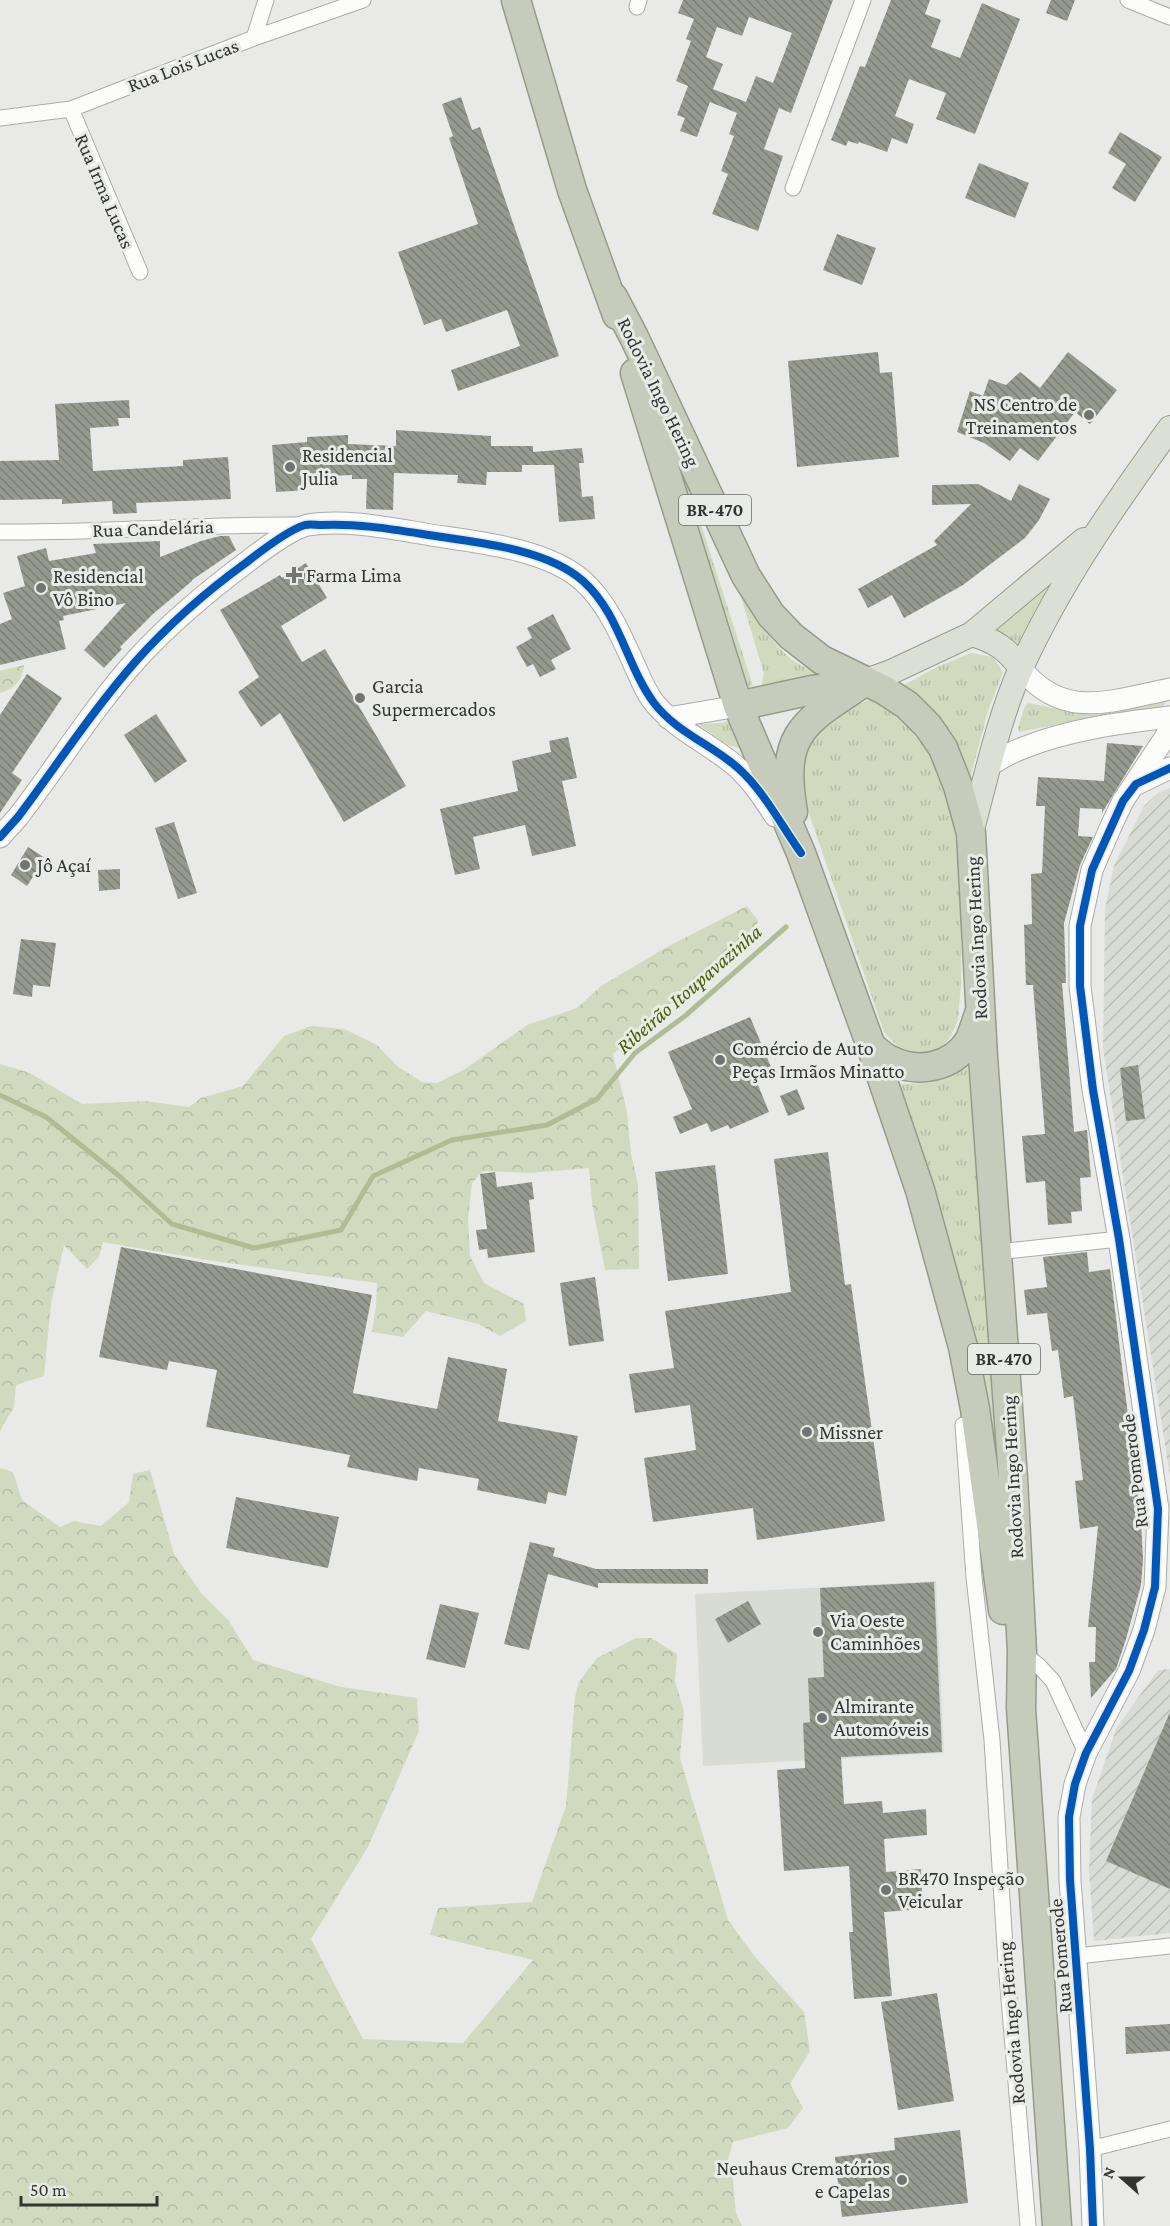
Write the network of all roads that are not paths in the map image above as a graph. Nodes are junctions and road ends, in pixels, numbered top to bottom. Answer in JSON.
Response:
{"nodes":[{"id":1,"x":266,"y":0,"type":"edge"},
{"id":2,"x":363,"y":0,"type":"edge"},
{"id":3,"x":516,"y":0,"type":"edge"},
{"id":4,"x":863,"y":0,"type":"edge"},
{"id":5,"x":1128,"y":0,"type":"edge"},
{"id":6,"x":1170,"y":17,"type":"edge"},
{"id":7,"x":254,"y":38,"type":"junction"},
{"id":8,"x":71,"y":109,"type":"junction"},
{"id":9,"x":0,"y":118,"type":"edge"},
{"id":10,"x":793,"y":188,"type":"dead end"},
{"id":11,"x":140,"y":272,"type":"dead end"},
{"id":12,"x":613,"y":297,"type":"junction"},
{"id":13,"x":1170,"y":428,"type":"edge"},
{"id":14,"x":305,"y":525,"type":"junction"},
{"id":15,"x":1098,"y":529,"type":"junction"},
{"id":16,"x":0,"y":532,"type":"edge"},
{"id":17,"x":972,"y":634,"type":"junction"},
{"id":18,"x":1021,"y":668,"type":"junction"},
{"id":19,"x":866,"y":681,"type":"junction"},
{"id":20,"x":1170,"y":689,"type":"edge"},
{"id":21,"x":738,"y":706,"type":"junction"},
{"id":22,"x":1170,"y":717,"type":"edge"},
{"id":23,"x":668,"y":718,"type":"junction"},
{"id":24,"x":1170,"y":730,"type":"edge"},
{"id":25,"x":990,"y":765,"type":"junction"},
{"id":26,"x":1170,"y":768,"type":"edge"},
{"id":27,"x":1136,"y":784,"type":"junction"},
{"id":28,"x":970,"y":833,"type":"junction"},
{"id":29,"x":0,"y":837,"type":"edge"},
{"id":30,"x":801,"y":853,"type":"junction"},
{"id":31,"x":980,"y":1009,"type":"junction"},
{"id":32,"x":871,"y":1046,"type":"junction"},
{"id":33,"x":1119,"y":1239,"type":"junction"},
{"id":34,"x":997,"y":1252,"type":"junction"},
{"id":35,"x":963,"y":1425,"type":"dead end"},
{"id":36,"x":1164,"y":1508,"type":"edge"},
{"id":37,"x":1022,"y":1652,"type":"junction"},
{"id":38,"x":1021,"y":1708,"type":"junction"},
{"id":39,"x":1086,"y":1753,"type":"junction"},
{"id":40,"x":1170,"y":1946,"type":"edge"},
{"id":41,"x":1077,"y":1956,"type":"junction"},
{"id":42,"x":1170,"y":2130,"type":"edge"},
{"id":43,"x":1090,"y":2149,"type":"junction"},
{"id":44,"x":1028,"y":2226,"type":"edge"},
{"id":45,"x":1057,"y":2226,"type":"edge"},
{"id":46,"x":1093,"y":2226,"type":"edge"}],
"edges":[{"from":1,"to":7,"type":"street"},
{"from":2,"to":7,"type":"street","name":"Rua Lois Lucas"},
{"from":3,"to":12,"type":"highway","name":"Rodovia Ingo Hering","number":"BR-470"},
{"from":4,"to":10,"type":"street"},
{"from":5,"to":6,"type":"street"},
{"from":7,"to":8,"type":"street","name":"Rua Lois Lucas"},
{"from":8,"to":9,"type":"street","name":"Rua Lois Lucas"},
{"from":8,"to":11,"type":"street","name":"Rua Irma Lucas"},
{"from":12,"to":19,"type":"highway","name":"Rodovia Ingo Hering","number":"BR-470"},
{"from":12,"to":21,"type":"highway","name":"Rodovia Ingo Hering","number":"BR-470"},
{"from":13,"to":15,"type":"main road"},
{"from":14,"to":16,"type":"street","name":"Rua Candelária"},
{"from":14,"to":23,"type":"street"},
{"from":14,"to":29,"type":"street"},
{"from":15,"to":17,"type":"main road"},
{"from":15,"to":18,"type":"main road"},
{"from":17,"to":18,"type":"main road"},
{"from":17,"to":19,"type":"main road"},
{"from":18,"to":20,"type":"street"},
{"from":18,"to":25,"type":"main road"},
{"from":19,"to":21,"type":"highway"},
{"from":19,"to":28,"type":"highway","name":"Rodovia Ingo Hering","number":"BR-470"},
{"from":19,"to":30,"type":"highway"},
{"from":21,"to":23,"type":"street"},
{"from":21,"to":30,"type":"highway","name":"Rodovia Ingo Hering","number":"BR-470"},
{"from":22,"to":25,"type":"street"},
{"from":23,"to":30,"type":"street"},
{"from":24,"to":27,"type":"street","name":"Rua Pomerode"},
{"from":25,"to":28,"type":"main road"},
{"from":26,"to":27,"type":"street"},
{"from":27,"to":33,"type":"street","name":"Rua Pomerode"},
{"from":28,"to":31,"type":"highway","name":"Rodovia Ingo Hering","number":"BR-470"},
{"from":30,"to":32,"type":"highway","name":"Rodovia Ingo Hering","number":"BR-470"},
{"from":31,"to":32,"type":"highway"},
{"from":31,"to":34,"type":"highway","name":"Rodovia Ingo Hering","number":"BR-470"},
{"from":32,"to":38,"type":"highway","name":"Rodovia Ingo Hering","number":"BR-470"},
{"from":33,"to":34,"type":"street"},
{"from":33,"to":36,"type":"street","name":"Rua Pomerode"},
{"from":34,"to":37,"type":"highway","name":"Rodovia Ingo Hering","number":"BR-470"},
{"from":35,"to":44,"type":"street","name":"Rodovia Ingo Hering"},
{"from":36,"to":39,"type":"street","name":"Rua Pomerode"},
{"from":37,"to":38,"type":"highway","name":"Rodovia Ingo Hering","number":"BR-470"},
{"from":37,"to":39,"type":"street"},
{"from":38,"to":45,"type":"highway","name":"Rodovia Ingo Hering","number":"BR-470"},
{"from":39,"to":41,"type":"street","name":"Rua Pomerode"},
{"from":40,"to":41,"type":"street"},
{"from":41,"to":43,"type":"street","name":"Rua Pomerode"},
{"from":42,"to":43,"type":"street"},
{"from":43,"to":46,"type":"street","name":"Rua Pomerode"}]}
